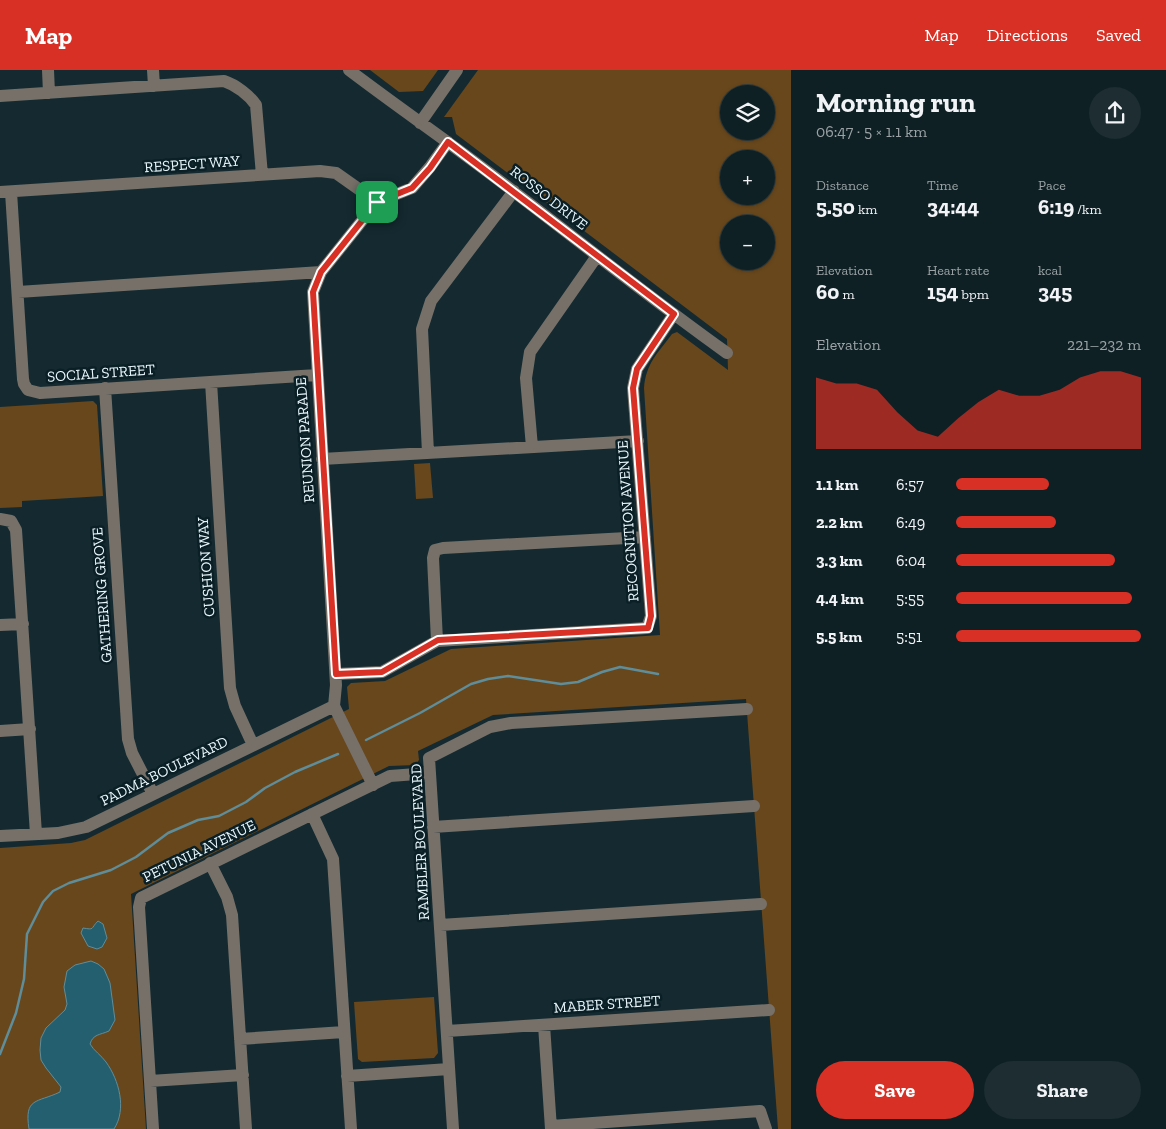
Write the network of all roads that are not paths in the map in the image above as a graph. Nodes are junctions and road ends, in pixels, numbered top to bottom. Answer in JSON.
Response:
{"nodes":[{"id":1,"x":48,"y":70,"type":"edge"},
{"id":2,"x":153,"y":70,"type":"edge"},
{"id":3,"x":349,"y":70,"type":"edge"},
{"id":4,"x":457,"y":70,"type":"edge"},
{"id":5,"x":154,"y":86,"type":"junction"},
{"id":6,"x":49,"y":93,"type":"junction"},
{"id":7,"x":0,"y":96,"type":"edge"},
{"id":8,"x":420,"y":122,"type":"junction"},
{"id":9,"x":448,"y":142,"type":"junction"},
{"id":10,"x":262,"y":175,"type":"junction"},
{"id":11,"x":514,"y":191,"type":"junction"},
{"id":12,"x":6,"y":192,"type":"edge"},
{"id":13,"x":377,"y":202,"type":"junction"},
{"id":14,"x":597,"y":256,"type":"junction"},
{"id":15,"x":321,"y":272,"type":"junction"},
{"id":16,"x":18,"y":292,"type":"junction"},
{"id":17,"x":674,"y":314,"type":"junction"},
{"id":18,"x":727,"y":353,"type":"dead end"},
{"id":19,"x":317,"y":375,"type":"junction"},
{"id":20,"x":212,"y":382,"type":"junction"},
{"id":21,"x":105,"y":388,"type":"junction"},
{"id":22,"x":638,"y":441,"type":"junction"},
{"id":23,"x":532,"y":447,"type":"junction"},
{"id":24,"x":428,"y":453,"type":"junction"},
{"id":25,"x":322,"y":459,"type":"junction"},
{"id":26,"x":4,"y":519,"type":"edge"},
{"id":27,"x":645,"y":537,"type":"junction"},
{"id":28,"x":23,"y":624,"type":"junction"},
{"id":29,"x":0,"y":625,"type":"edge"},
{"id":30,"x":438,"y":640,"type":"junction"},
{"id":31,"x":336,"y":674,"type":"junction"},
{"id":32,"x":334,"y":706,"type":"junction"},
{"id":33,"x":747,"y":709,"type":"dead end"},
{"id":34,"x":30,"y":729,"type":"junction"},
{"id":35,"x":0,"y":731,"type":"edge"},
{"id":36,"x":253,"y":744,"type":"junction"},
{"id":37,"x":430,"y":773,"type":"junction"},
{"id":38,"x":373,"y":784,"type":"junction"},
{"id":39,"x":153,"y":794,"type":"junction"},
{"id":40,"x":754,"y":806,"type":"dead end"},
{"id":41,"x":312,"y":814,"type":"junction"},
{"id":42,"x":434,"y":827,"type":"junction"},
{"id":43,"x":36,"y":834,"type":"junction"},
{"id":44,"x":0,"y":836,"type":"edge"},
{"id":45,"x":210,"y":863,"type":"junction"},
{"id":46,"x":761,"y":904,"type":"dead end"},
{"id":47,"x":440,"y":925,"type":"junction"},
{"id":48,"x":769,"y":1010,"type":"dead end"},
{"id":49,"x":544,"y":1025,"type":"junction"},
{"id":50,"x":447,"y":1031,"type":"junction"},
{"id":51,"x":344,"y":1032,"type":"junction"},
{"id":52,"x":240,"y":1039,"type":"junction"},
{"id":53,"x":449,"y":1069,"type":"junction"},
{"id":54,"x":243,"y":1075,"type":"junction"},
{"id":55,"x":347,"y":1076,"type":"junction"},
{"id":56,"x":150,"y":1081,"type":"junction"},
{"id":57,"x":551,"y":1127,"type":"edge"},
{"id":58,"x":153,"y":1129,"type":"edge"},
{"id":59,"x":246,"y":1129,"type":"edge"},
{"id":60,"x":350,"y":1129,"type":"edge"},
{"id":61,"x":453,"y":1129,"type":"edge"},
{"id":62,"x":766,"y":1129,"type":"edge"}],
"edges":[{"from":1,"to":6,"type":"street"},
{"from":2,"to":5,"type":"street"},
{"from":3,"to":8,"type":"street","name":"ROSSO DRIVE"},
{"from":4,"to":8,"type":"street"},
{"from":5,"to":6,"type":"street"},
{"from":5,"to":10,"type":"street"},
{"from":6,"to":7,"type":"street"},
{"from":8,"to":9,"type":"street","name":"ROSSO DRIVE"},
{"from":9,"to":11,"type":"street","name":"ROSSO DRIVE"},
{"from":9,"to":13,"type":"street","name":"REUNION PARADE"},
{"from":10,"to":12,"type":"street","name":"RESPECT WAY"},
{"from":10,"to":13,"type":"street","name":"RESPECT WAY"},
{"from":11,"to":14,"type":"street","name":"ROSSO DRIVE"},
{"from":11,"to":24,"type":"street"},
{"from":12,"to":16,"type":"street","name":"SOCIAL STREET"},
{"from":13,"to":15,"type":"street","name":"REUNION PARADE"},
{"from":14,"to":17,"type":"street","name":"ROSSO DRIVE"},
{"from":14,"to":23,"type":"street"},
{"from":15,"to":16,"type":"street"},
{"from":15,"to":19,"type":"street","name":"REUNION PARADE"},
{"from":16,"to":21,"type":"street","name":"SOCIAL STREET"},
{"from":17,"to":18,"type":"street","name":"ROSSO DRIVE"},
{"from":17,"to":22,"type":"street","name":"RECOGNITION AVENUE"},
{"from":19,"to":20,"type":"street","name":"SOCIAL STREET"},
{"from":19,"to":25,"type":"street","name":"REUNION PARADE"},
{"from":20,"to":21,"type":"street","name":"SOCIAL STREET"},
{"from":20,"to":36,"type":"street","name":"CUSHION WAY"},
{"from":21,"to":39,"type":"street","name":"GATHERING GROVE"},
{"from":22,"to":23,"type":"street"},
{"from":22,"to":27,"type":"street","name":"RECOGNITION AVENUE"},
{"from":23,"to":24,"type":"street"},
{"from":24,"to":25,"type":"street"},
{"from":25,"to":31,"type":"street","name":"REUNION PARADE"},
{"from":26,"to":28,"type":"street"},
{"from":27,"to":30,"type":"street"},
{"from":27,"to":30,"type":"street","name":"RECOGNITION AVENUE"},
{"from":28,"to":29,"type":"street"},
{"from":28,"to":34,"type":"street"},
{"from":30,"to":31,"type":"street","name":"RECOGNITION AVENUE"},
{"from":31,"to":32,"type":"street","name":"REUNION PARADE"},
{"from":32,"to":36,"type":"street","name":"PADMA BOULEVARD"},
{"from":32,"to":38,"type":"street"},
{"from":33,"to":37,"type":"street","name":"RAMBLER BOULEVARD"},
{"from":34,"to":35,"type":"street"},
{"from":34,"to":43,"type":"street"},
{"from":36,"to":39,"type":"street","name":"PADMA BOULEVARD"},
{"from":37,"to":38,"type":"street","name":"PETUNIA AVENUE"},
{"from":37,"to":42,"type":"street","name":"RAMBLER BOULEVARD"},
{"from":38,"to":41,"type":"street","name":"PETUNIA AVENUE"},
{"from":39,"to":43,"type":"street","name":"PADMA BOULEVARD"},
{"from":40,"to":42,"type":"street"},
{"from":41,"to":45,"type":"street","name":"PETUNIA AVENUE"},
{"from":41,"to":51,"type":"street"},
{"from":42,"to":47,"type":"street","name":"RAMBLER BOULEVARD"},
{"from":43,"to":44,"type":"street","name":"PADMA BOULEVARD"},
{"from":45,"to":52,"type":"street"},
{"from":45,"to":56,"type":"street","name":"PETUNIA AVENUE"},
{"from":46,"to":47,"type":"street"},
{"from":47,"to":50,"type":"street","name":"RAMBLER BOULEVARD"},
{"from":48,"to":49,"type":"street","name":"MABER STREET"},
{"from":49,"to":50,"type":"street","name":"MABER STREET"},
{"from":49,"to":57,"type":"street"},
{"from":50,"to":53,"type":"street","name":"RAMBLER BOULEVARD"},
{"from":51,"to":52,"type":"street"},
{"from":51,"to":55,"type":"street"},
{"from":52,"to":54,"type":"street"},
{"from":53,"to":55,"type":"street"},
{"from":53,"to":61,"type":"street","name":"RAMBLER BOULEVARD"},
{"from":54,"to":56,"type":"street"},
{"from":54,"to":59,"type":"street"},
{"from":55,"to":60,"type":"street"},
{"from":56,"to":58,"type":"street","name":"PETUNIA AVENUE"},
{"from":57,"to":62,"type":"street"}]}
